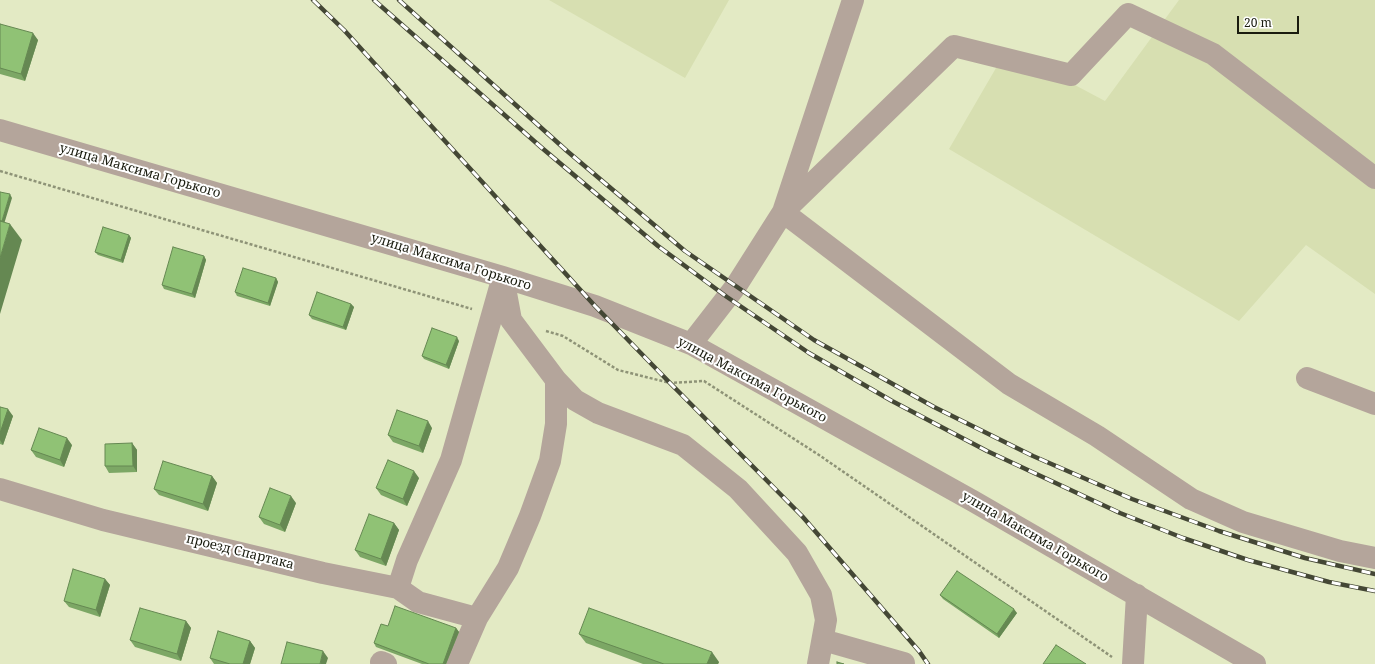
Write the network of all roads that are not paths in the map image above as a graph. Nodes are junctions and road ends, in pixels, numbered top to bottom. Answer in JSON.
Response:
{"nodes":[{"id":1,"x":853,"y":0,"type":"edge"},
{"id":2,"x":0,"y":130,"type":"edge"},
{"id":3,"x":1375,"y":178,"type":"edge"},
{"id":4,"x":783,"y":212,"type":"junction"},
{"id":5,"x":503,"y":277,"type":"junction"},
{"id":6,"x":691,"y":344,"type":"junction"},
{"id":7,"x":1307,"y":378,"type":"dead end"},
{"id":8,"x":556,"y":380,"type":"junction"},
{"id":9,"x":1375,"y":404,"type":"edge"},
{"id":10,"x":0,"y":489,"type":"edge"},
{"id":11,"x":1375,"y":558,"type":"edge"},
{"id":12,"x":398,"y":588,"type":"junction"},
{"id":13,"x":1137,"y":595,"type":"junction"},
{"id":14,"x":477,"y":618,"type":"junction"},
{"id":15,"x":823,"y":640,"type":"junction"},
{"id":16,"x":904,"y":662,"type":"dead end"},
{"id":17,"x":457,"y":664,"type":"edge"},
{"id":18,"x":818,"y":664,"type":"edge"},
{"id":19,"x":1133,"y":664,"type":"edge"},
{"id":20,"x":1256,"y":664,"type":"edge"}],
"edges":[{"from":1,"to":4,"type":"street"},
{"from":2,"to":5,"type":"street","name":"улица Максима Горького"},
{"from":3,"to":4,"type":"street"},
{"from":4,"to":6,"type":"street"},
{"from":4,"to":11,"type":"street"},
{"from":5,"to":6,"type":"street","name":"улица Максима Горького"},
{"from":5,"to":8,"type":"street"},
{"from":5,"to":12,"type":"street"},
{"from":6,"to":13,"type":"street","name":"улица Максима Горького"},
{"from":7,"to":9,"type":"street"},
{"from":8,"to":14,"type":"street"},
{"from":8,"to":15,"type":"street"},
{"from":10,"to":12,"type":"street","name":"проезд Спартака"},
{"from":12,"to":14,"type":"street","name":"проезд Спартака"},
{"from":13,"to":19,"type":"street"},
{"from":13,"to":20,"type":"street","name":"улица Максима Горького"},
{"from":14,"to":17,"type":"street"},
{"from":15,"to":16,"type":"street"},
{"from":15,"to":18,"type":"street"}]}
